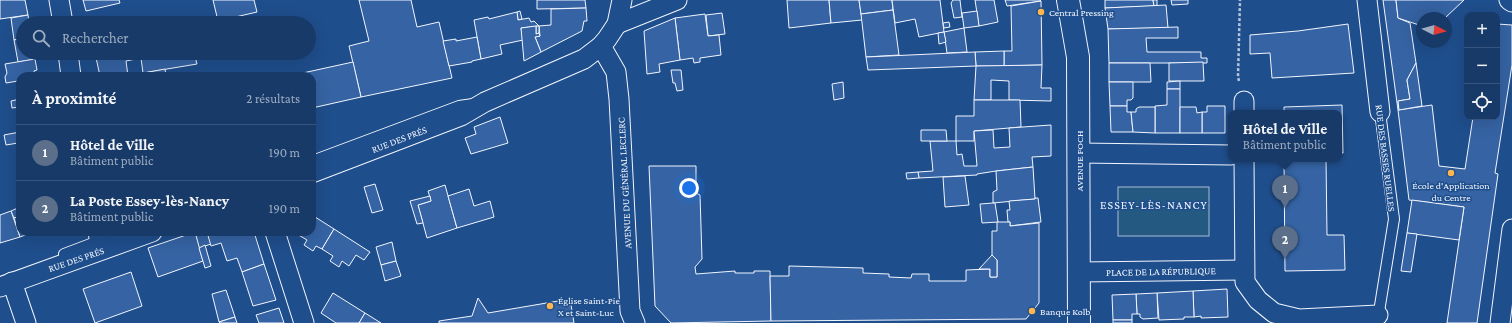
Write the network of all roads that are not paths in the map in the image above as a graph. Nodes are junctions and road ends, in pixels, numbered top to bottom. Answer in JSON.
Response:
{"nodes":[{"id":1,"x":59,"y":0,"type":"edge"},
{"id":2,"x":622,"y":0,"type":"edge"},
{"id":3,"x":677,"y":0,"type":"edge"},
{"id":4,"x":1068,"y":0,"type":"edge"},
{"id":5,"x":1367,"y":0,"type":"edge"},
{"id":6,"x":1509,"y":0,"type":"edge"},
{"id":7,"x":1512,"y":2,"type":"edge"},
{"id":8,"x":62,"y":16,"type":"edge"},
{"id":9,"x":617,"y":24,"type":"junction"},
{"id":10,"x":601,"y":46,"type":"junction"},
{"id":11,"x":69,"y":60,"type":"edge"},
{"id":12,"x":71,"y":72,"type":"edge"},
{"id":13,"x":485,"y":102,"type":"junction"},
{"id":14,"x":1380,"y":112,"type":"joint"},
{"id":15,"x":1079,"y":153,"type":"junction"},
{"id":16,"x":1228,"y":154,"type":"edge"},
{"id":17,"x":316,"y":160,"type":"edge"},
{"id":18,"x":1244,"y":162,"type":"edge"},
{"id":19,"x":316,"y":171,"type":"edge"},
{"id":20,"x":1512,"y":234,"type":"edge"},
{"id":21,"x":112,"y":236,"type":"edge"},
{"id":22,"x":128,"y":236,"type":"edge"},
{"id":23,"x":276,"y":236,"type":"edge"},
{"id":24,"x":99,"y":241,"type":"edge"},
{"id":25,"x":1244,"y":270,"type":"junction"},
{"id":26,"x":1079,"y":272,"type":"junction"},
{"id":27,"x":4,"y":282,"type":"edge"},
{"id":28,"x":1378,"y":319,"type":"edge"},
{"id":29,"x":26,"y":323,"type":"edge"},
{"id":30,"x":304,"y":323,"type":"edge"},
{"id":31,"x":635,"y":323,"type":"edge"},
{"id":32,"x":1078,"y":323,"type":"edge"},
{"id":33,"x":1500,"y":323,"type":"edge"}],
"edges":[{"from":1,"to":8,"type":"street"},
{"from":2,"to":9,"type":"street"},
{"from":3,"to":9,"type":"street"},
{"from":4,"to":15,"type":"street","name":"AVENUE FOCH"},
{"from":5,"to":14,"type":"street","name":"RUE DES BASSES RUELLES"},
{"from":6,"to":7,"type":"street"},
{"from":9,"to":10,"type":"street","name":"RUE DES PRÉS"},
{"from":10,"to":13,"type":"street","name":"RUE DES PRÉS"},
{"from":10,"to":31,"type":"street","name":"AVENUE DU GÉNÉRAL LECLERC"},
{"from":11,"to":12,"type":"street"},
{"from":13,"to":17,"type":"lane","name":"RUE DES PRÉS"},
{"from":13,"to":19,"type":"street","name":"RUE DES PRÉS"},
{"from":14,"to":28,"type":"lane","name":"RUE DES BASSES RUELLES"},
{"from":15,"to":16,"type":"street"},
{"from":15,"to":26,"type":"street","name":"AVENUE FOCH"},
{"from":18,"to":25,"type":"street"},
{"from":20,"to":33,"type":"street"},
{"from":21,"to":24,"type":"lane","name":"RUE DES PRÉS"},
{"from":22,"to":24,"type":"street","name":"RUE DES PRÉS"},
{"from":23,"to":30,"type":"street"},
{"from":24,"to":27,"type":"street","name":"RUE DES PRÉS"},
{"from":25,"to":26,"type":"street","name":"PLACE DE LA RÉPUBLIQUE"},
{"from":25,"to":28,"type":"street"},
{"from":26,"to":32,"type":"street","name":"AVENUE FOCH"},
{"from":27,"to":29,"type":"street"}]}
